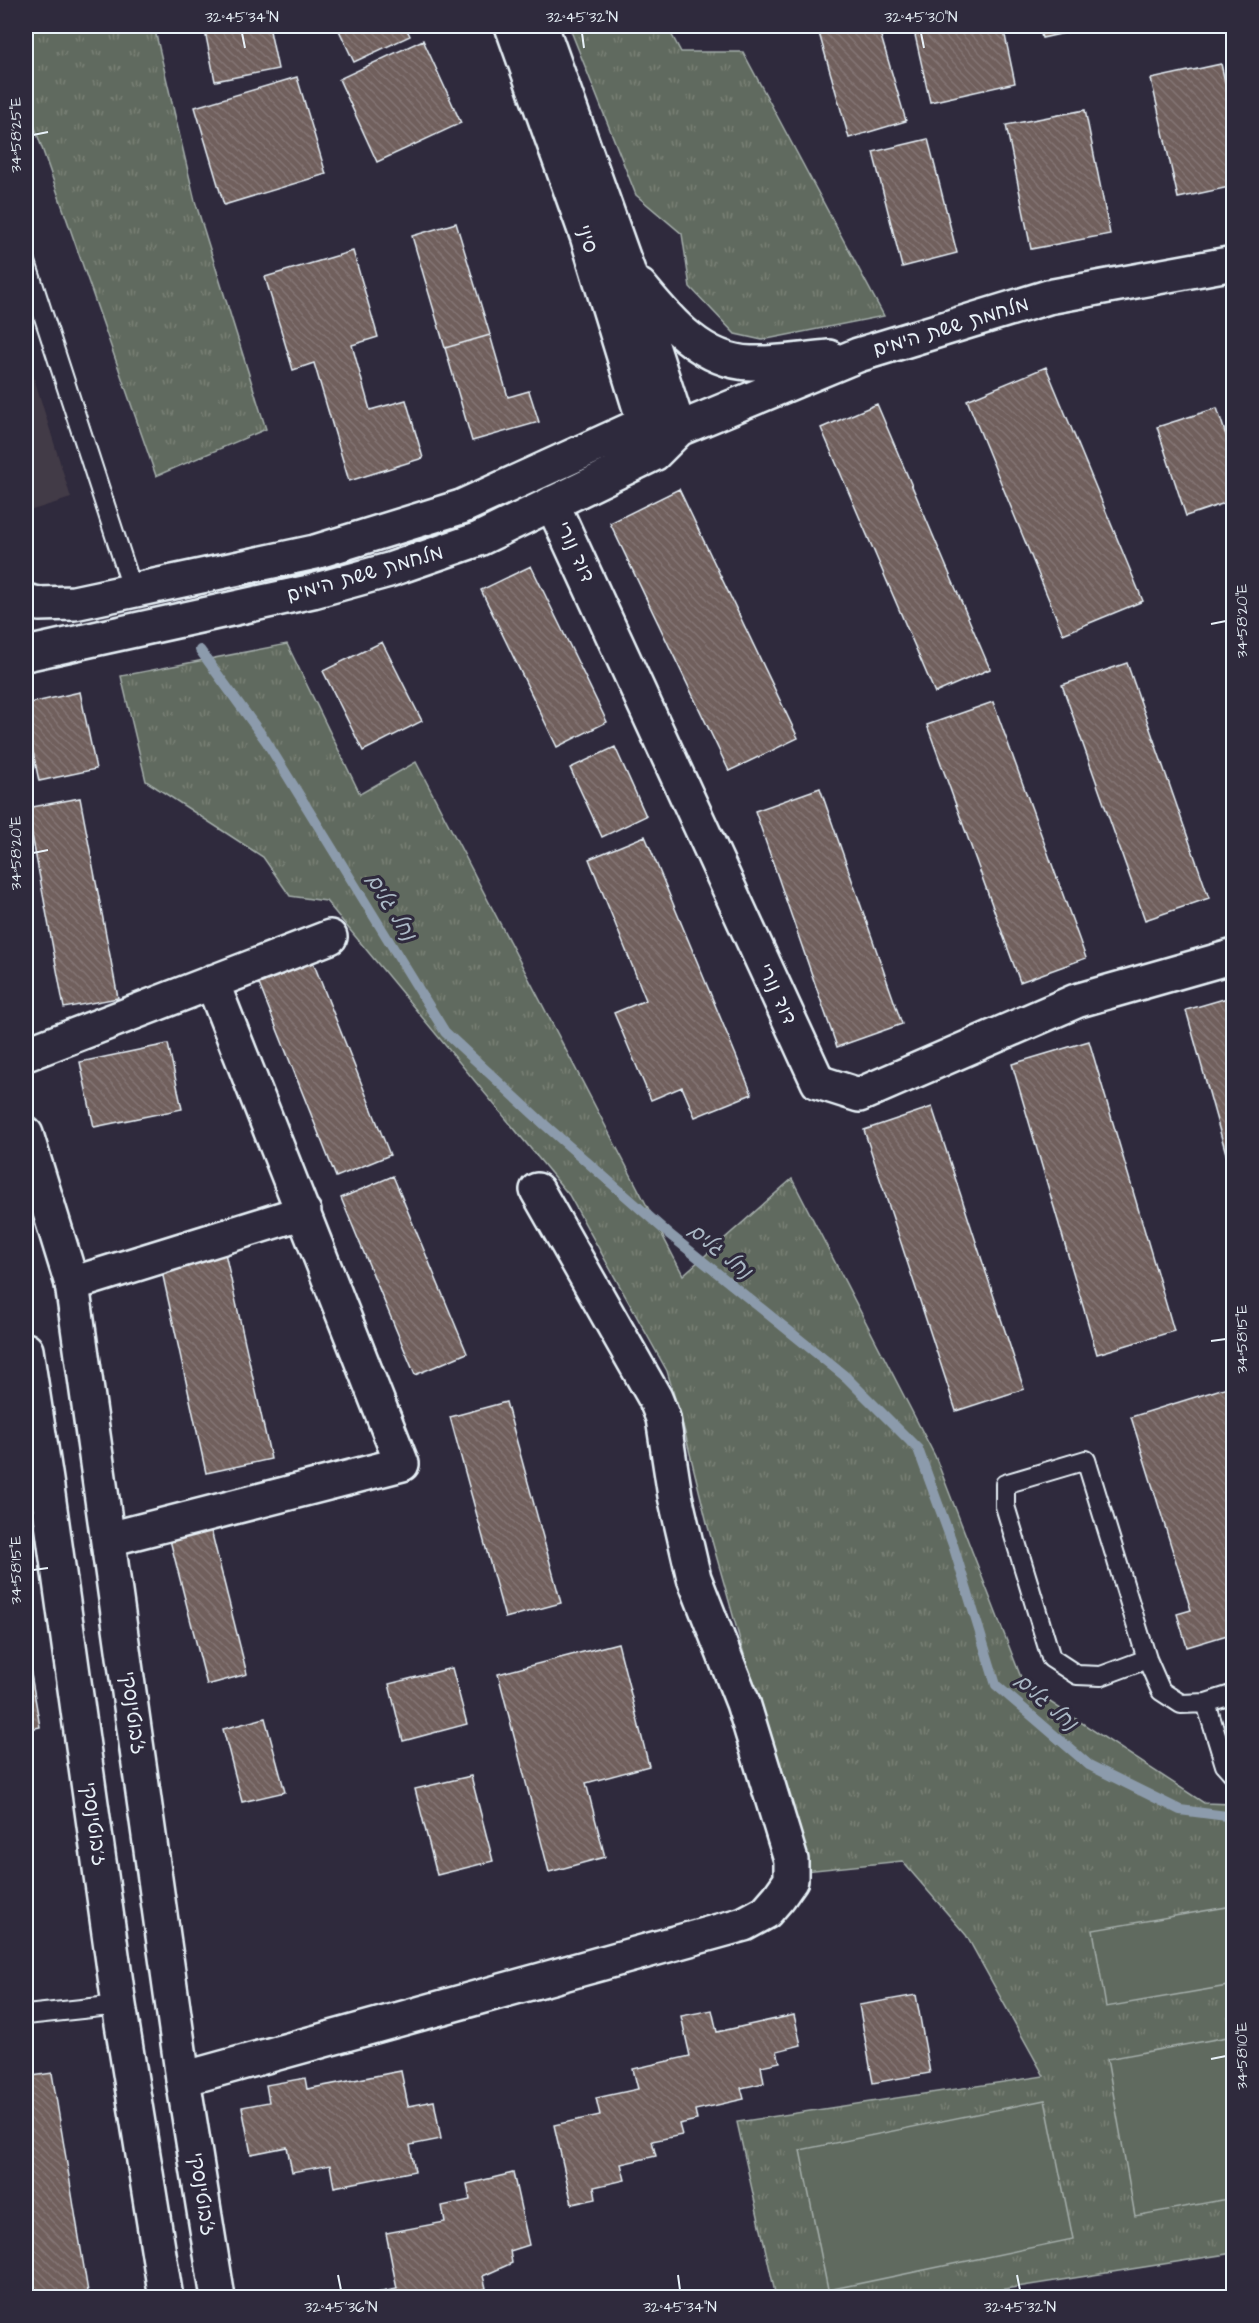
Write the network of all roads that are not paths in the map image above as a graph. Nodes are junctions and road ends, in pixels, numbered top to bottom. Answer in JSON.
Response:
{"nodes":[{"id":1,"x":512,"y":26,"type":"edge"},
{"id":2,"x":541,"y":26,"type":"edge"},
{"id":3,"x":26,"y":262,"type":"edge"},
{"id":4,"x":1233,"y":263,"type":"edge"},
{"id":5,"x":628,"y":271,"type":"junction"},
{"id":6,"x":858,"y":355,"type":"junction"},
{"id":7,"x":679,"y":429,"type":"junction"},
{"id":8,"x":649,"y":439,"type":"junction"},
{"id":9,"x":552,"y":503,"type":"junction"},
{"id":10,"x":133,"y":591,"type":"junction"},
{"id":11,"x":26,"y":601,"type":"edge"},
{"id":12,"x":26,"y":654,"type":"edge"},
{"id":13,"x":330,"y":937,"type":"dead end"},
{"id":14,"x":1233,"y":956,"type":"edge"},
{"id":15,"x":212,"y":982,"type":"junction"},
{"id":16,"x":26,"y":1054,"type":"edge"},
{"id":17,"x":26,"y":1134,"type":"edge"},
{"id":18,"x":537,"y":1190,"type":"dead end"},
{"id":19,"x":304,"y":1212,"type":"junction"},
{"id":20,"x":72,"y":1284,"type":"junction"},
{"id":21,"x":26,"y":1350,"type":"edge"},
{"id":22,"x":36,"y":1481,"type":"edge"},
{"id":23,"x":109,"y":1539,"type":"junction"},
{"id":24,"x":1147,"y":1659,"type":"junction"},
{"id":25,"x":1233,"y":1694,"type":"edge"},
{"id":26,"x":1206,"y":1703,"type":"junction"},
{"id":27,"x":1233,"y":1775,"type":"edge"},
{"id":28,"x":119,"y":2005,"type":"junction"},
{"id":29,"x":26,"y":2015,"type":"edge"},
{"id":30,"x":183,"y":2079,"type":"junction"},
{"id":31,"x":165,"y":2298,"type":"edge"},
{"id":32,"x":218,"y":2298,"type":"edge"}],
"edges":[{"from":1,"to":8,"type":"street","name":"סיני"},
{"from":2,"to":5,"type":"street","name":"סיני"},
{"from":3,"to":10,"type":"lane"},
{"from":4,"to":6,"type":"street","name":"מלחמת ששת הימים"},
{"from":5,"to":6,"type":"street"},
{"from":5,"to":7,"type":"street","name":"סיני"},
{"from":6,"to":7,"type":"street","name":"מלחמת ששת הימים"},
{"from":7,"to":8,"type":"street"},
{"from":8,"to":9,"type":"street","name":"מלחמת ששת הימים"},
{"from":8,"to":10,"type":"street","name":"מלחמת ששת הימים"},
{"from":9,"to":12,"type":"street","name":"מלחמת ששת הימים"},
{"from":9,"to":14,"type":"street","name":"דוד נורי"},
{"from":10,"to":11,"type":"street","name":"מלחמת ששת הימים"},
{"from":13,"to":15,"type":"street"},
{"from":15,"to":16,"type":"street"},
{"from":15,"to":19,"type":"street"},
{"from":17,"to":20,"type":"street","name":"ז׳בוטינסקי"},
{"from":18,"to":30,"type":"street"},
{"from":19,"to":20,"type":"street"},
{"from":19,"to":23,"type":"street"},
{"from":20,"to":23,"type":"street","name":"ז׳בוטינסקי"},
{"from":21,"to":22,"type":"street","name":"ז'בוטינסקי"},
{"from":22,"to":28,"type":"street","name":"ז'בוטינסקי"},
{"from":23,"to":30,"type":"street","name":"ז׳בוטינסקי"},
{"from":24,"to":24,"type":"lane"},
{"from":24,"to":26,"type":"lane"},
{"from":25,"to":26,"type":"lane"},
{"from":26,"to":27,"type":"lane"},
{"from":28,"to":29,"type":"lane"},
{"from":28,"to":31,"type":"street","name":"ז'בוטינסקי"},
{"from":30,"to":32,"type":"street","name":"ז׳בוטינסקי"}]}
